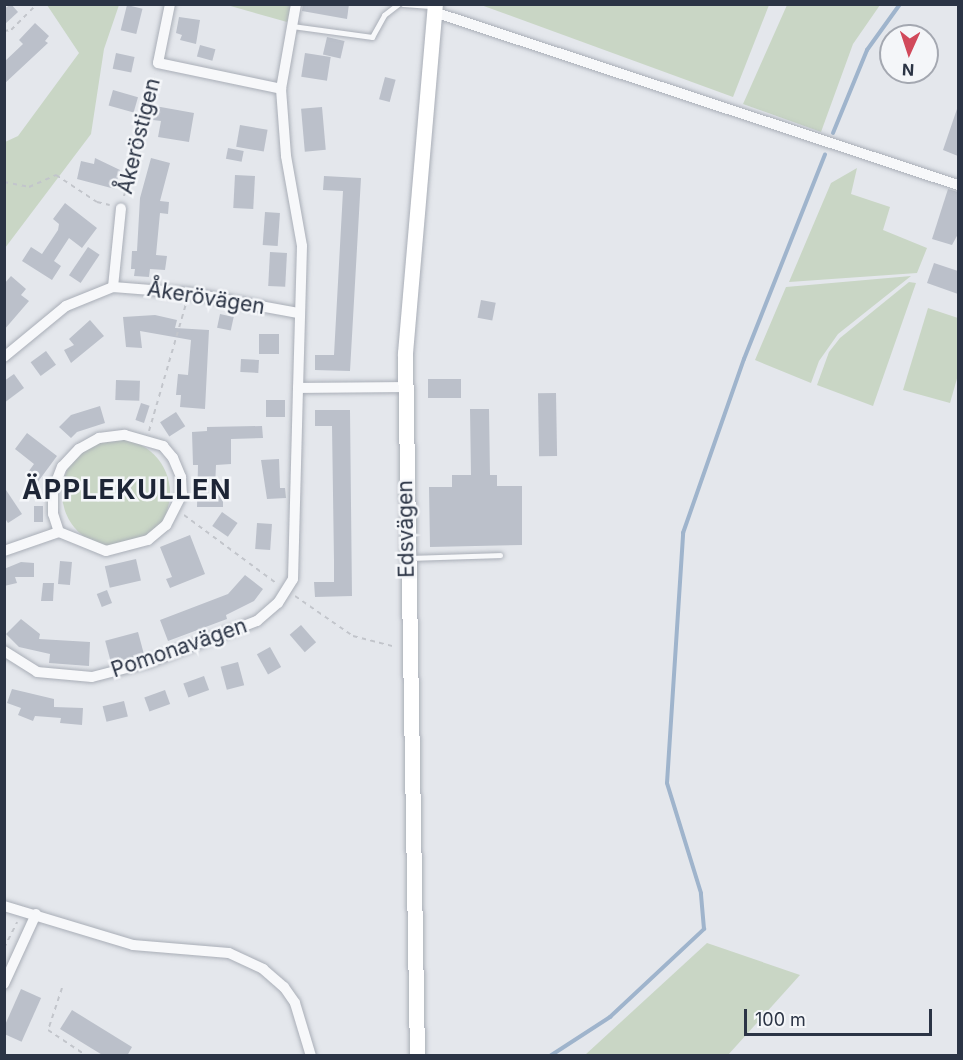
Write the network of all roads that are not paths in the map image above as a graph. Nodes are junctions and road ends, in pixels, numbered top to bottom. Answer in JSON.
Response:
{"nodes":[{"id":1,"x":170,"y":4,"type":"edge"},
{"id":2,"x":296,"y":4,"type":"edge"},
{"id":3,"x":398,"y":4,"type":"edge"},
{"id":4,"x":403,"y":4,"type":"edge"},
{"id":5,"x":434,"y":8,"type":"edge"},
{"id":6,"x":291,"y":26,"type":"junction"},
{"id":7,"x":281,"y":89,"type":"junction"},
{"id":8,"x":958,"y":186,"type":"edge"},
{"id":9,"x":121,"y":208,"type":"road end"},
{"id":10,"x":113,"y":287,"type":"junction"},
{"id":11,"x":298,"y":313,"type":"junction"},
{"id":12,"x":4,"y":357,"type":"edge"},
{"id":13,"x":405,"y":387,"type":"junction"},
{"id":14,"x":298,"y":388,"type":"junction"},
{"id":15,"x":59,"y":532,"type":"junction"},
{"id":16,"x":4,"y":551,"type":"edge"},
{"id":17,"x":500,"y":555,"type":"dead end"},
{"id":18,"x":406,"y":558,"type":"junction"},
{"id":19,"x":4,"y":651,"type":"edge"},
{"id":20,"x":4,"y":906,"type":"edge"},
{"id":21,"x":36,"y":914,"type":"junction"},
{"id":22,"x":4,"y":984,"type":"edge"},
{"id":23,"x":311,"y":1056,"type":"edge"},
{"id":24,"x":417,"y":1056,"type":"edge"}],
"edges":[{"from":1,"to":7,"type":"street"},
{"from":2,"to":6,"type":"street","name":"Pomonavägen"},
{"from":3,"to":6,"type":"lane"},
{"from":4,"to":5,"type":"lane"},
{"from":5,"to":8,"type":"street"},
{"from":5,"to":13,"type":"street","name":"Edsvägen"},
{"from":6,"to":7,"type":"street","name":"Pomonavägen"},
{"from":7,"to":11,"type":"street","name":"Pomonavägen"},
{"from":9,"to":10,"type":"street"},
{"from":10,"to":11,"type":"street","name":"Åkerövägen"},
{"from":10,"to":12,"type":"street","name":"Åkerövägen"},
{"from":11,"to":14,"type":"street","name":"Pomonavägen"},
{"from":13,"to":14,"type":"street"},
{"from":13,"to":18,"type":"street","name":"Edsvägen"},
{"from":14,"to":19,"type":"street","name":"Pomonavägen"},
{"from":15,"to":15,"type":"street"},
{"from":15,"to":16,"type":"street"},
{"from":17,"to":18,"type":"lane"},
{"from":18,"to":24,"type":"street","name":"Edsvägen"},
{"from":20,"to":21,"type":"street"},
{"from":21,"to":22,"type":"street"},
{"from":21,"to":23,"type":"street"}]}
